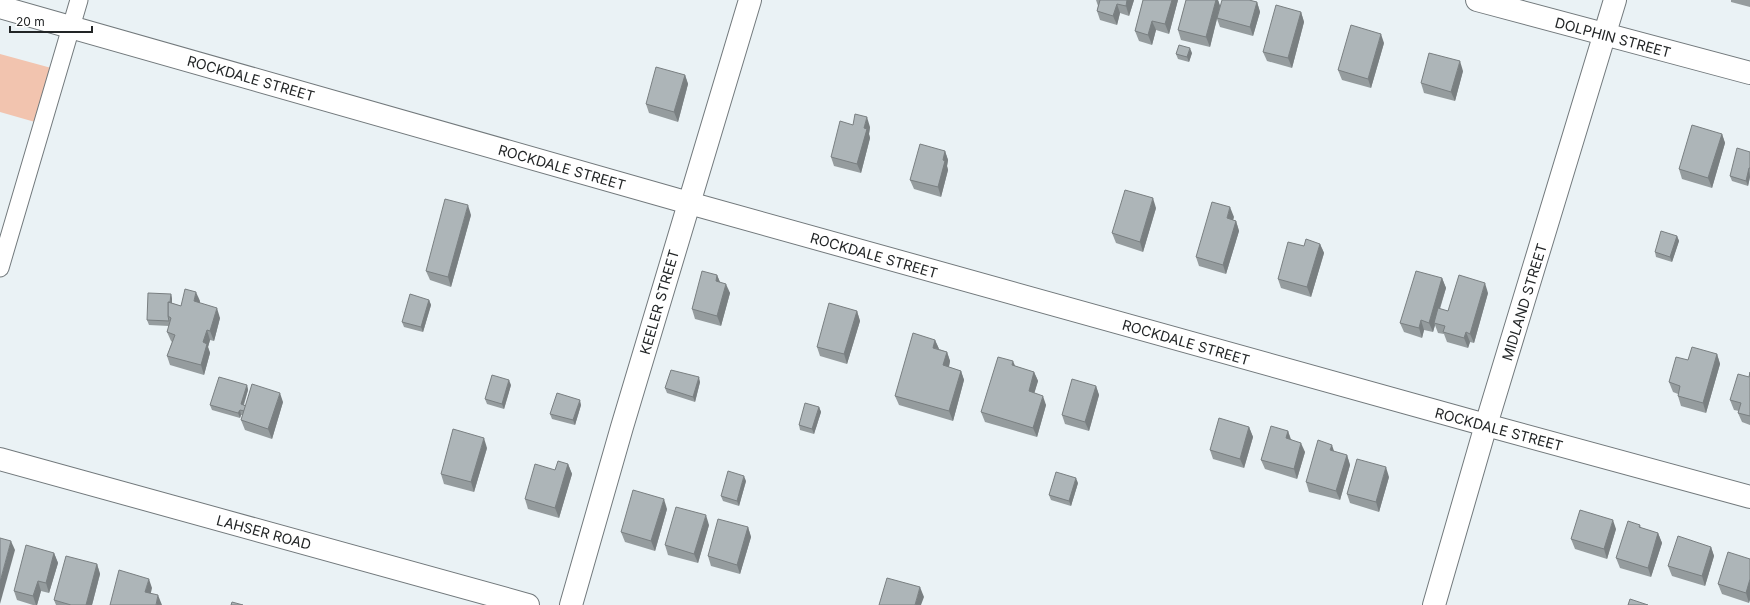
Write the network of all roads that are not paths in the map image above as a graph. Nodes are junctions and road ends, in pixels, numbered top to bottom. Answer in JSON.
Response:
{"nodes":[{"id":1,"x":79,"y":0,"type":"edge"},
{"id":2,"x":750,"y":0,"type":"edge"},
{"id":3,"x":1477,"y":0,"type":"edge"},
{"id":4,"x":1614,"y":0,"type":"edge"},
{"id":5,"x":0,"y":7,"type":"edge"},
{"id":6,"x":71,"y":27,"type":"junction"},
{"id":7,"x":1603,"y":35,"type":"junction"},
{"id":8,"x":1750,"y":73,"type":"edge"},
{"id":9,"x":689,"y":203,"type":"junction"},
{"id":10,"x":0,"y":268,"type":"edge"},
{"id":11,"x":1486,"y":425,"type":"junction"},
{"id":12,"x":0,"y":459,"type":"edge"},
{"id":13,"x":1750,"y":497,"type":"edge"},
{"id":14,"x":528,"y":605,"type":"edge"},
{"id":15,"x":571,"y":605,"type":"edge"},
{"id":16,"x":1434,"y":605,"type":"edge"}],
"edges":[{"from":1,"to":6,"type":"lane"},
{"from":2,"to":9,"type":"street","name":"KEELER STREET"},
{"from":3,"to":7,"type":"street","name":"DOLPHIN STREET"},
{"from":4,"to":7,"type":"street","name":"MIDLAND STREET"},
{"from":5,"to":6,"type":"street","name":"ROCKDALE STREET"},
{"from":6,"to":9,"type":"street","name":"ROCKDALE STREET"},
{"from":6,"to":10,"type":"lane"},
{"from":7,"to":8,"type":"street","name":"DOLPHIN STREET"},
{"from":7,"to":11,"type":"street","name":"MIDLAND STREET"},
{"from":9,"to":11,"type":"street","name":"ROCKDALE STREET"},
{"from":9,"to":15,"type":"street","name":"KEELER STREET"},
{"from":11,"to":13,"type":"street","name":"ROCKDALE STREET"},
{"from":11,"to":16,"type":"street","name":"MIDLAND STREET"},
{"from":12,"to":14,"type":"street","name":"LAHSER ROAD"}]}
